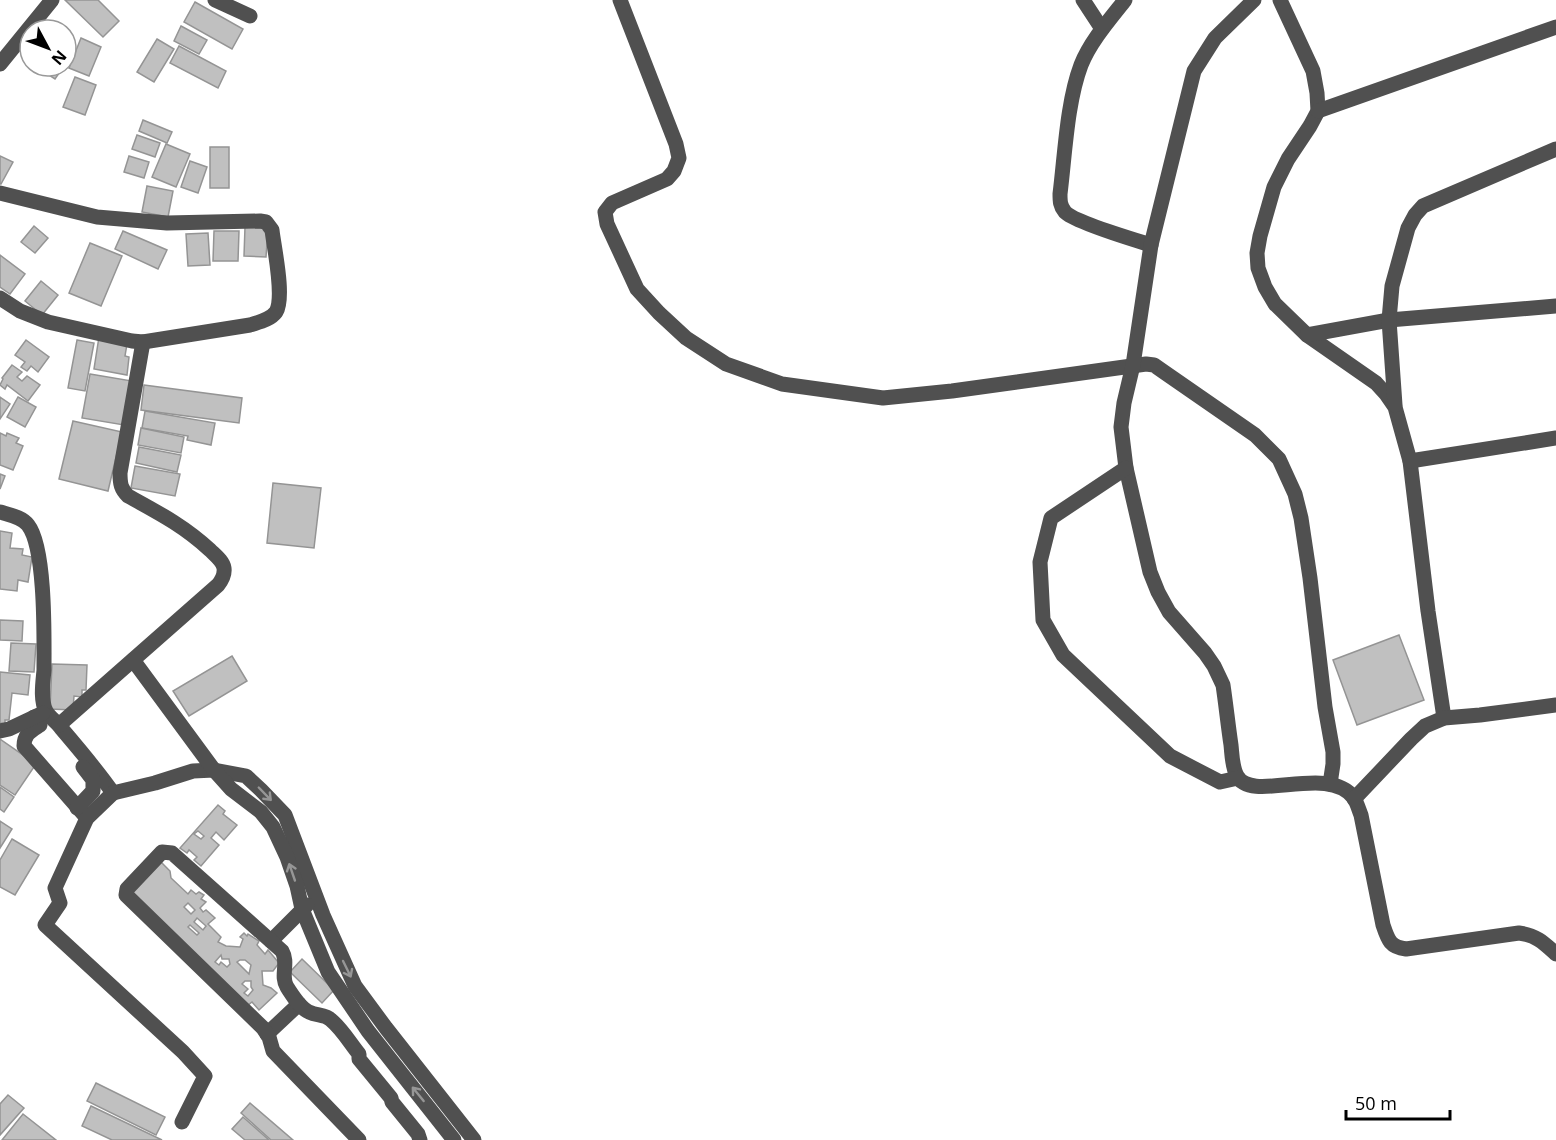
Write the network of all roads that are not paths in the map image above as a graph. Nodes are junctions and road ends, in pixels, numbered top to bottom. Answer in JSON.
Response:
{"nodes":[{"id":1,"x":52,"y":0,"type":"edge"},
{"id":2,"x":215,"y":0,"type":"edge"},
{"id":3,"x":620,"y":0,"type":"edge"},
{"id":4,"x":1083,"y":0,"type":"edge"},
{"id":5,"x":1125,"y":0,"type":"edge"},
{"id":6,"x":1254,"y":0,"type":"edge"},
{"id":7,"x":1280,"y":0,"type":"edge"},
{"id":8,"x":250,"y":16,"type":"dead end"},
{"id":9,"x":1556,"y":27,"type":"edge"},
{"id":10,"x":1102,"y":29,"type":"junction"},
{"id":11,"x":0,"y":64,"type":"edge"},
{"id":12,"x":1318,"y":111,"type":"junction"},
{"id":13,"x":1556,"y":150,"type":"edge"},
{"id":14,"x":0,"y":193,"type":"edge"},
{"id":15,"x":1151,"y":245,"type":"junction"},
{"id":16,"x":0,"y":298,"type":"edge"},
{"id":17,"x":1556,"y":306,"type":"edge"},
{"id":18,"x":1389,"y":320,"type":"junction"},
{"id":19,"x":1307,"y":335,"type":"junction"},
{"id":20,"x":144,"y":342,"type":"junction"},
{"id":21,"x":1133,"y":365,"type":"junction"},
{"id":22,"x":1395,"y":408,"type":"junction"},
{"id":23,"x":1556,"y":438,"type":"edge"},
{"id":24,"x":1410,"y":461,"type":"junction"},
{"id":25,"x":1126,"y":468,"type":"junction"},
{"id":26,"x":0,"y":512,"type":"edge"},
{"id":27,"x":133,"y":660,"type":"junction"},
{"id":28,"x":1556,"y":705,"type":"edge"},
{"id":29,"x":40,"y":718,"type":"junction"},
{"id":30,"x":1444,"y":718,"type":"junction"},
{"id":31,"x":59,"y":725,"type":"junction"},
{"id":32,"x":0,"y":731,"type":"edge"},
{"id":33,"x":214,"y":770,"type":"junction"},
{"id":34,"x":1238,"y":778,"type":"junction"},
{"id":35,"x":1330,"y":784,"type":"junction"},
{"id":36,"x":113,"y":793,"type":"junction"},
{"id":37,"x":1354,"y":798,"type":"junction"},
{"id":38,"x":82,"y":813,"type":"junction"},
{"id":39,"x":316,"y":898,"type":"junction"},
{"id":40,"x":302,"y":909,"type":"junction"},
{"id":41,"x":271,"y":941,"type":"junction"},
{"id":42,"x":1556,"y":954,"type":"edge"},
{"id":43,"x":299,"y":1004,"type":"junction"},
{"id":44,"x":267,"y":1034,"type":"junction"},
{"id":45,"x":454,"y":1113,"type":"junction"},
{"id":46,"x":182,"y":1122,"type":"dead end"},
{"id":47,"x":442,"y":1124,"type":"junction"},
{"id":48,"x":359,"y":1140,"type":"edge"},
{"id":49,"x":420,"y":1140,"type":"edge"},
{"id":50,"x":454,"y":1140,"type":"edge"},
{"id":51,"x":474,"y":1140,"type":"edge"}],
"edges":[{"from":1,"to":11,"type":"street"},
{"from":2,"to":8,"type":"street"},
{"from":3,"to":21,"type":"street"},
{"from":4,"to":10,"type":"street"},
{"from":5,"to":10,"type":"street"},
{"from":6,"to":15,"type":"street"},
{"from":7,"to":12,"type":"street"},
{"from":9,"to":12,"type":"street"},
{"from":10,"to":15,"type":"street"},
{"from":12,"to":19,"type":"street"},
{"from":13,"to":18,"type":"street"},
{"from":14,"to":20,"type":"street"},
{"from":15,"to":21,"type":"street"},
{"from":16,"to":20,"type":"street"},
{"from":17,"to":18,"type":"street"},
{"from":18,"to":19,"type":"street"},
{"from":18,"to":22,"type":"street"},
{"from":19,"to":22,"type":"street"},
{"from":20,"to":27,"type":"street"},
{"from":21,"to":25,"type":"street"},
{"from":21,"to":35,"type":"street"},
{"from":22,"to":24,"type":"street"},
{"from":23,"to":24,"type":"street"},
{"from":24,"to":30,"type":"street"},
{"from":25,"to":34,"type":"street"},
{"from":25,"to":34,"type":"street"},
{"from":26,"to":29,"type":"street"},
{"from":27,"to":31,"type":"street"},
{"from":27,"to":33,"type":"street"},
{"from":28,"to":30,"type":"street"},
{"from":29,"to":31,"type":"street"},
{"from":29,"to":32,"type":"street"},
{"from":29,"to":38,"type":"street"},
{"from":29,"to":38,"type":"street"},
{"from":30,"to":37,"type":"street"},
{"from":31,"to":36,"type":"street"},
{"from":33,"to":36,"type":"street"},
{"from":33,"to":39,"type":"street","one_way":true},
{"from":40,"to":33,"type":"street","one_way":true},
{"from":34,"to":35,"type":"street"},
{"from":35,"to":37,"type":"street"},
{"from":36,"to":38,"type":"street"},
{"from":37,"to":42,"type":"street"},
{"from":38,"to":46,"type":"street"},
{"from":39,"to":40,"type":"street"},
{"from":39,"to":45,"type":"street","one_way":true},
{"from":40,"to":41,"type":"street"},
{"from":47,"to":40,"type":"street","one_way":true},
{"from":41,"to":43,"type":"street"},
{"from":41,"to":44,"type":"street"},
{"from":43,"to":44,"type":"street"},
{"from":43,"to":49,"type":"street"},
{"from":44,"to":48,"type":"street"},
{"from":45,"to":47,"type":"street"},
{"from":45,"to":51,"type":"street"},
{"from":47,"to":50,"type":"street"}]}
